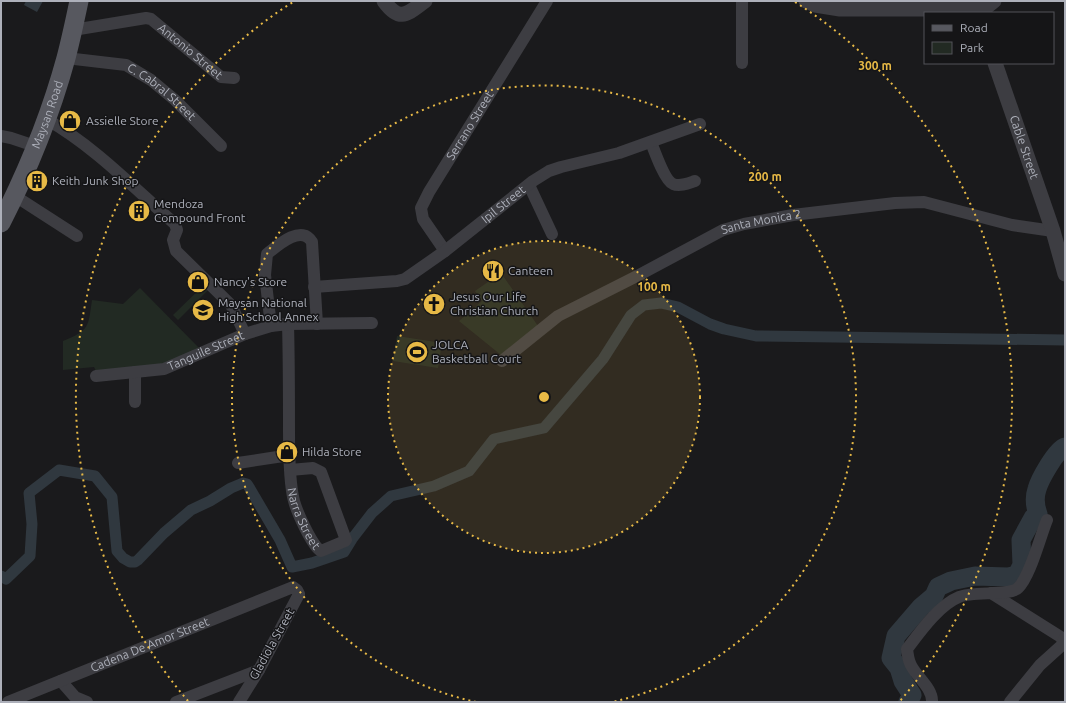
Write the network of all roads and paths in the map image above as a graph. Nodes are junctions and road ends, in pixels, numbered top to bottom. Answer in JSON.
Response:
{"nodes":[{"id":1,"x":79,"y":1,"type":"edge"},
{"id":2,"x":384,"y":1,"type":"edge"},
{"id":3,"x":425,"y":1,"type":"edge"},
{"id":4,"x":547,"y":1,"type":"edge"},
{"id":5,"x":742,"y":1,"type":"edge"},
{"id":6,"x":806,"y":1,"type":"edge"},
{"id":7,"x":988,"y":8,"type":"edge"},
{"id":8,"x":75,"y":29,"type":"junction"},
{"id":9,"x":66,"y":58,"type":"junction"},
{"id":10,"x":742,"y":63,"type":"dead end"},
{"id":11,"x":995,"y":64,"type":"edge"},
{"id":12,"x":234,"y":78,"type":"dead end"},
{"id":13,"x":46,"y":118,"type":"junction"},
{"id":14,"x":700,"y":124,"type":"dead end"},
{"id":15,"x":1,"y":136,"type":"edge"},
{"id":16,"x":650,"y":142,"type":"junction"},
{"id":17,"x":35,"y":146,"type":"junction"},
{"id":18,"x":221,"y":146,"type":"dead end"},
{"id":19,"x":696,"y":181,"type":"dead end"},
{"id":20,"x":529,"y":185,"type":"junction"},
{"id":21,"x":16,"y":196,"type":"junction"},
{"id":22,"x":1,"y":223,"type":"edge"},
{"id":23,"x":1059,"y":233,"type":"edge"},
{"id":24,"x":552,"y":234,"type":"dead end"},
{"id":25,"x":77,"y":236,"type":"dead end"},
{"id":26,"x":445,"y":251,"type":"junction"},
{"id":27,"x":1065,"y":274,"type":"edge"},
{"id":28,"x":314,"y":287,"type":"junction"},
{"id":29,"x":372,"y":323,"type":"dead end"},
{"id":30,"x":288,"y":324,"type":"junction"},
{"id":31,"x":317,"y":324,"type":"junction"},
{"id":32,"x":271,"y":326,"type":"junction"},
{"id":33,"x":245,"y":334,"type":"junction"},
{"id":34,"x":502,"y":361,"type":"dead end"},
{"id":35,"x":134,"y":372,"type":"junction"},
{"id":36,"x":96,"y":376,"type":"dead end"},
{"id":37,"x":135,"y":402,"type":"dead end"},
{"id":38,"x":290,"y":455,"type":"junction"},
{"id":39,"x":238,"y":463,"type":"dead end"},
{"id":40,"x":290,"y":470,"type":"junction"},
{"id":41,"x":1047,"y":520,"type":"dead end"},
{"id":42,"x":293,"y":587,"type":"joint"},
{"id":43,"x":991,"y":592,"type":"junction"},
{"id":44,"x":1065,"y":639,"type":"edge"},
{"id":45,"x":259,"y":670,"type":"junction"},
{"id":46,"x":61,"y":681,"type":"junction"},
{"id":47,"x":8,"y":702,"type":"edge"},
{"id":48,"x":87,"y":702,"type":"edge"},
{"id":49,"x":176,"y":702,"type":"edge"},
{"id":50,"x":239,"y":702,"type":"edge"},
{"id":51,"x":932,"y":702,"type":"edge"},
{"id":52,"x":1010,"y":702,"type":"edge"}],
"edges":[{"from":1,"to":8,"type":"main road","name":"Maysan Road"},
{"from":2,"to":3,"type":"street"},
{"from":4,"to":26,"type":"street","name":"Serrano Street"},
{"from":5,"to":10,"type":"street"},
{"from":6,"to":7,"type":"street"},
{"from":8,"to":9,"type":"main road","name":"Maysan Road"},
{"from":8,"to":12,"type":"street","name":"Antonio Street"},
{"from":9,"to":13,"type":"main road","name":"Maysan Road"},
{"from":9,"to":18,"type":"street","name":"C. Cabral Street"},
{"from":11,"to":23,"type":"street","name":"Cable Street"},
{"from":13,"to":17,"type":"main road","name":"Maysan Road"},
{"from":13,"to":33,"type":"street"},
{"from":14,"to":16,"type":"street","name":"Ipil Street"},
{"from":15,"to":17,"type":"street"},
{"from":16,"to":19,"type":"street"},
{"from":16,"to":20,"type":"street","name":"Ipil Street"},
{"from":17,"to":21,"type":"main road","name":"Maysan Road"},
{"from":20,"to":24,"type":"street"},
{"from":20,"to":26,"type":"street","name":"Ipil Street"},
{"from":21,"to":22,"type":"main road","name":"Maysan Road"},
{"from":21,"to":25,"type":"street"},
{"from":23,"to":27,"type":"street","name":"Cable Street"},
{"from":23,"to":34,"type":"street","name":"Santa Monica 2"},
{"from":26,"to":28,"type":"street","name":"Ipil Street"},
{"from":28,"to":31,"type":"street"},
{"from":28,"to":32,"type":"street"},
{"from":29,"to":31,"type":"street","name":"Tanguile Street"},
{"from":30,"to":31,"type":"street","name":"Tanguile Street"},
{"from":30,"to":32,"type":"street","name":"Tanguile Street"},
{"from":30,"to":38,"type":"street","name":"Narra Street"},
{"from":32,"to":33,"type":"street","name":"Tanguile Street"},
{"from":33,"to":35,"type":"street","name":"Tanguile Street"},
{"from":35,"to":36,"type":"street","name":"Tanguile Street"},
{"from":35,"to":37,"type":"street"},
{"from":38,"to":39,"type":"street"},
{"from":38,"to":40,"type":"street","name":"Narra Street"},
{"from":40,"to":40,"type":"street","name":"Narra Street"},
{"from":41,"to":43,"type":"street"},
{"from":42,"to":45,"type":"street","name":"Gladiola Street"},
{"from":42,"to":46,"type":"street","name":"Cadena De Amor Street"},
{"from":43,"to":44,"type":"street"},
{"from":43,"to":51,"type":"street"},
{"from":44,"to":52,"type":"street"},
{"from":45,"to":49,"type":"street"},
{"from":45,"to":50,"type":"street","name":"Gladiola Street"},
{"from":46,"to":47,"type":"street","name":"Cadena De Amor Street"},
{"from":46,"to":48,"type":"street"}]}
